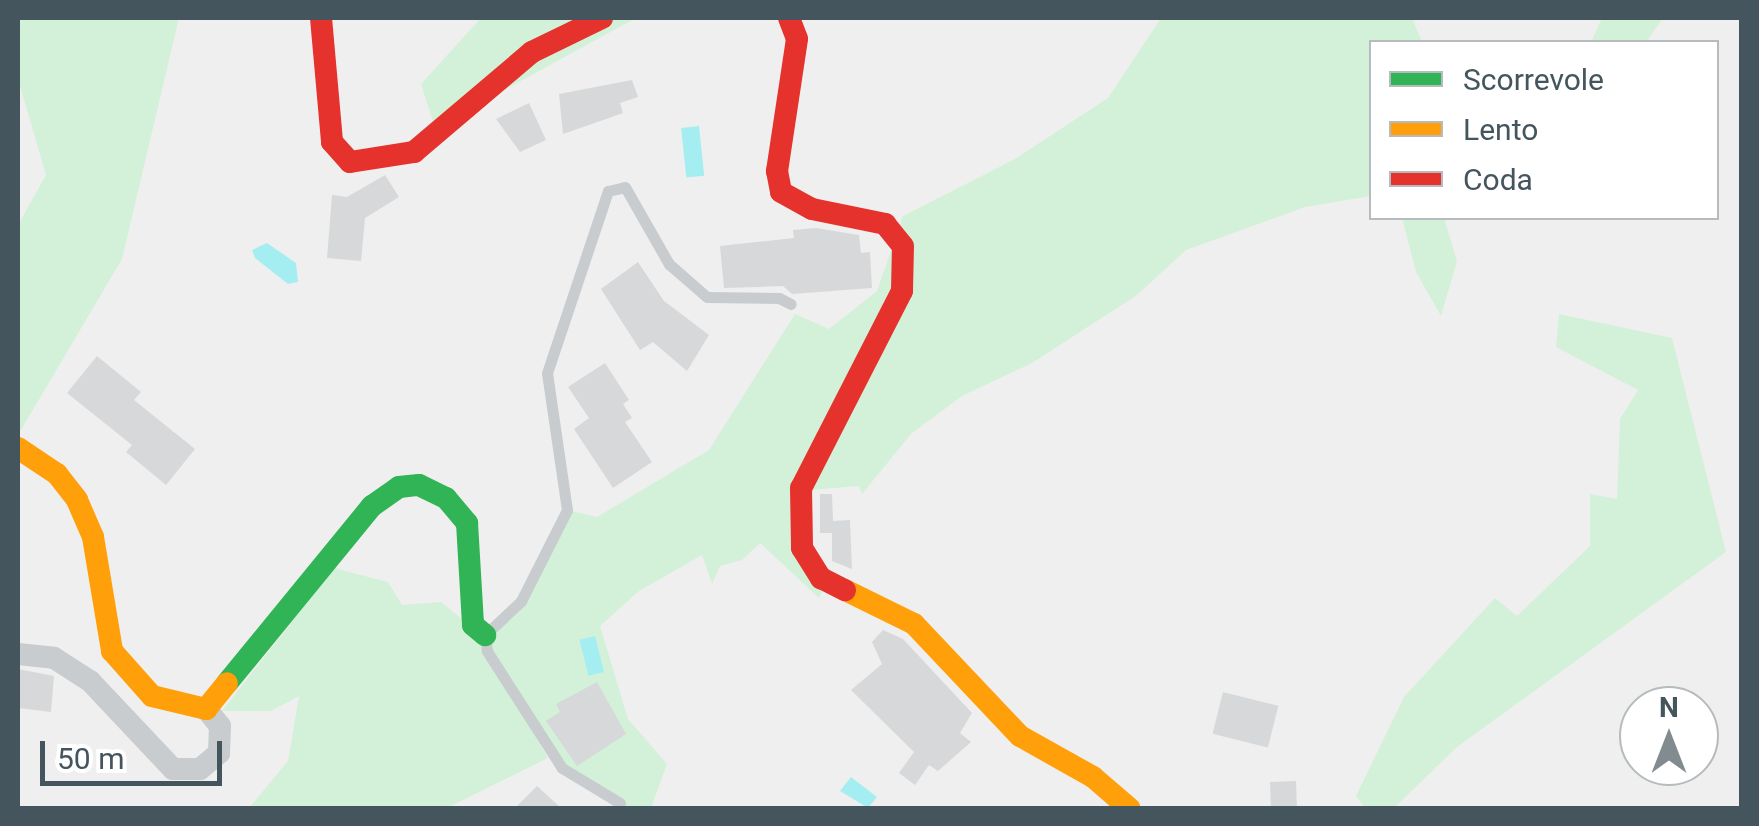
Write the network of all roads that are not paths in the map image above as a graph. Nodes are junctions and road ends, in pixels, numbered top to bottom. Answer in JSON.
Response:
{"nodes":[{"id":1,"x":321,"y":18,"type":"edge"},
{"id":2,"x":602,"y":18,"type":"edge"},
{"id":3,"x":789,"y":18,"type":"edge"},
{"id":4,"x":792,"y":304,"type":"dead end"},
{"id":5,"x":18,"y":448,"type":"edge"},
{"id":6,"x":486,"y":643,"type":"junction"},
{"id":7,"x":18,"y":654,"type":"edge"},
{"id":8,"x":206,"y":709,"type":"junction"},
{"id":9,"x":620,"y":803,"type":"dead end"},
{"id":10,"x":1128,"y":808,"type":"edge"}],
"edges":[{"from":1,"to":2,"type":"street"},
{"from":3,"to":10,"type":"street"},
{"from":4,"to":6,"type":"lane"},
{"from":5,"to":8,"type":"street"},
{"from":6,"to":8,"type":"street"},
{"from":6,"to":9,"type":"lane"},
{"from":7,"to":8,"type":"street"}]}
